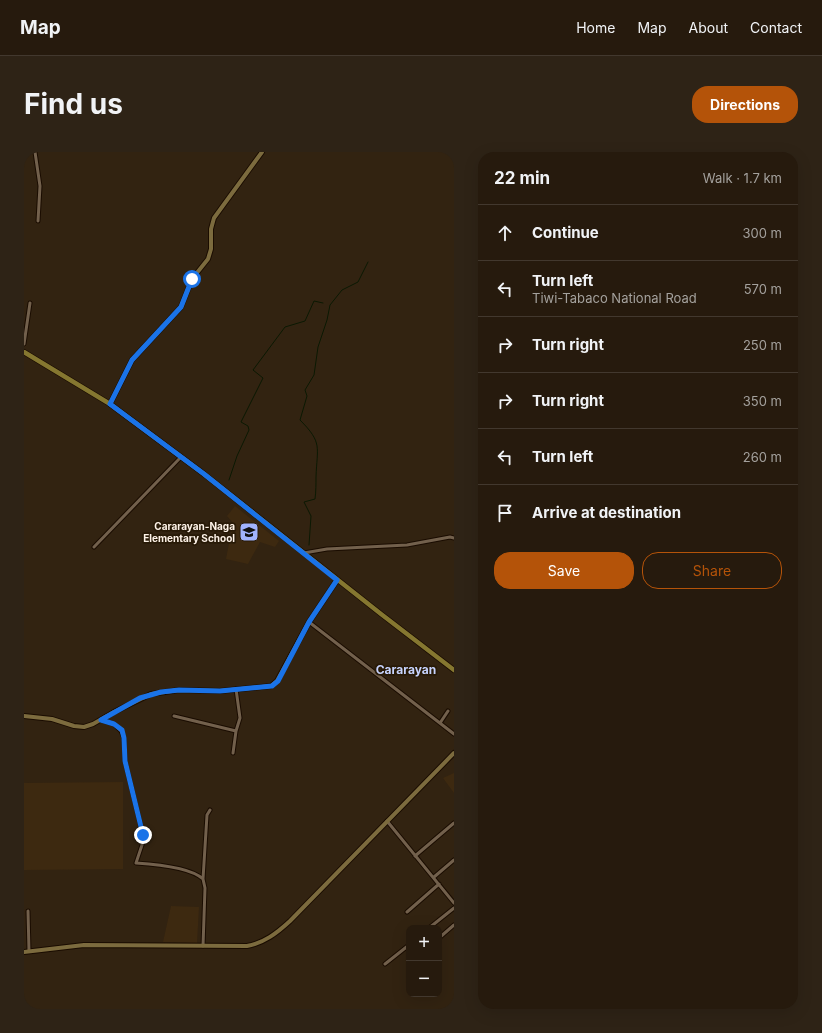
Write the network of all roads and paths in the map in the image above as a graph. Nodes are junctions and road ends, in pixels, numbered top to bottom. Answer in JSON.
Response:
{"nodes":[{"id":1,"x":34,"y":152,"type":"edge"},
{"id":2,"x":262,"y":152,"type":"edge"},
{"id":3,"x":38,"y":221,"type":"dead end"},
{"id":4,"x":30,"y":302,"type":"dead end"},
{"id":5,"x":24,"y":344,"type":"edge"},
{"id":6,"x":24,"y":352,"type":"edge"},
{"id":7,"x":110,"y":404,"type":"junction"},
{"id":8,"x":181,"y":458,"type":"junction"},
{"id":9,"x":454,"y":538,"type":"edge"},
{"id":10,"x":94,"y":547,"type":"dead end"},
{"id":11,"x":304,"y":553,"type":"junction"},
{"id":12,"x":337,"y":580,"type":"junction"},
{"id":13,"x":309,"y":622,"type":"junction"},
{"id":14,"x":454,"y":670,"type":"edge"},
{"id":15,"x":236,"y":689,"type":"junction"},
{"id":16,"x":448,"y":711,"type":"dead end"},
{"id":17,"x":24,"y":716,"type":"edge"},
{"id":18,"x":174,"y":716,"type":"dead end"},
{"id":19,"x":101,"y":720,"type":"junction"},
{"id":20,"x":440,"y":723,"type":"junction"},
{"id":21,"x":236,"y":730,"type":"junction"},
{"id":22,"x":454,"y":734,"type":"edge"},
{"id":23,"x":233,"y":753,"type":"dead end"},
{"id":24,"x":454,"y":753,"type":"edge"},
{"id":25,"x":210,"y":810,"type":"dead end"},
{"id":26,"x":387,"y":821,"type":"junction"},
{"id":27,"x":454,"y":823,"type":"edge"},
{"id":28,"x":415,"y":856,"type":"junction"},
{"id":29,"x":454,"y":860,"type":"edge"},
{"id":30,"x":434,"y":877,"type":"junction"},
{"id":31,"x":202,"y":879,"type":"junction"},
{"id":32,"x":439,"y":884,"type":"junction"},
{"id":33,"x":454,"y":903,"type":"edge"},
{"id":34,"x":454,"y":908,"type":"edge"},
{"id":35,"x":28,"y":911,"type":"dead end"},
{"id":36,"x":407,"y":912,"type":"dead end"},
{"id":37,"x":433,"y":925,"type":"edge"},
{"id":38,"x":454,"y":925,"type":"edge"},
{"id":39,"x":442,"y":935,"type":"edge"},
{"id":40,"x":203,"y":946,"type":"junction"},
{"id":41,"x":406,"y":947,"type":"edge"},
{"id":42,"x":29,"y":951,"type":"junction"},
{"id":43,"x":24,"y":952,"type":"edge"},
{"id":44,"x":385,"y":964,"type":"dead end"}],
"edges":[{"from":1,"to":3,"type":"street"},
{"from":2,"to":7,"type":"street"},
{"from":4,"to":5,"type":"street"},
{"from":6,"to":7,"type":"main road"},
{"from":7,"to":8,"type":"main road"},
{"from":8,"to":10,"type":"street"},
{"from":8,"to":11,"type":"main road"},
{"from":9,"to":11,"type":"street"},
{"from":11,"to":12,"type":"main road"},
{"from":12,"to":13,"type":"street"},
{"from":12,"to":14,"type":"main road"},
{"from":13,"to":15,"type":"street"},
{"from":13,"to":20,"type":"street"},
{"from":15,"to":19,"type":"street"},
{"from":15,"to":21,"type":"street"},
{"from":16,"to":20,"type":"street"},
{"from":17,"to":19,"type":"street"},
{"from":18,"to":21,"type":"street"},
{"from":19,"to":31,"type":"street"},
{"from":20,"to":22,"type":"street"},
{"from":21,"to":23,"type":"street"},
{"from":24,"to":26,"type":"street"},
{"from":25,"to":31,"type":"street"},
{"from":26,"to":28,"type":"street"},
{"from":26,"to":40,"type":"street"},
{"from":27,"to":28,"type":"street"},
{"from":28,"to":30,"type":"street"},
{"from":29,"to":30,"type":"street"},
{"from":30,"to":32,"type":"street"},
{"from":31,"to":40,"type":"street"},
{"from":32,"to":33,"type":"street"},
{"from":32,"to":36,"type":"street"},
{"from":34,"to":37,"type":"street"},
{"from":35,"to":42,"type":"street"},
{"from":38,"to":39,"type":"street"},
{"from":40,"to":42,"type":"street"},
{"from":41,"to":44,"type":"street"},
{"from":42,"to":43,"type":"street"}]}
